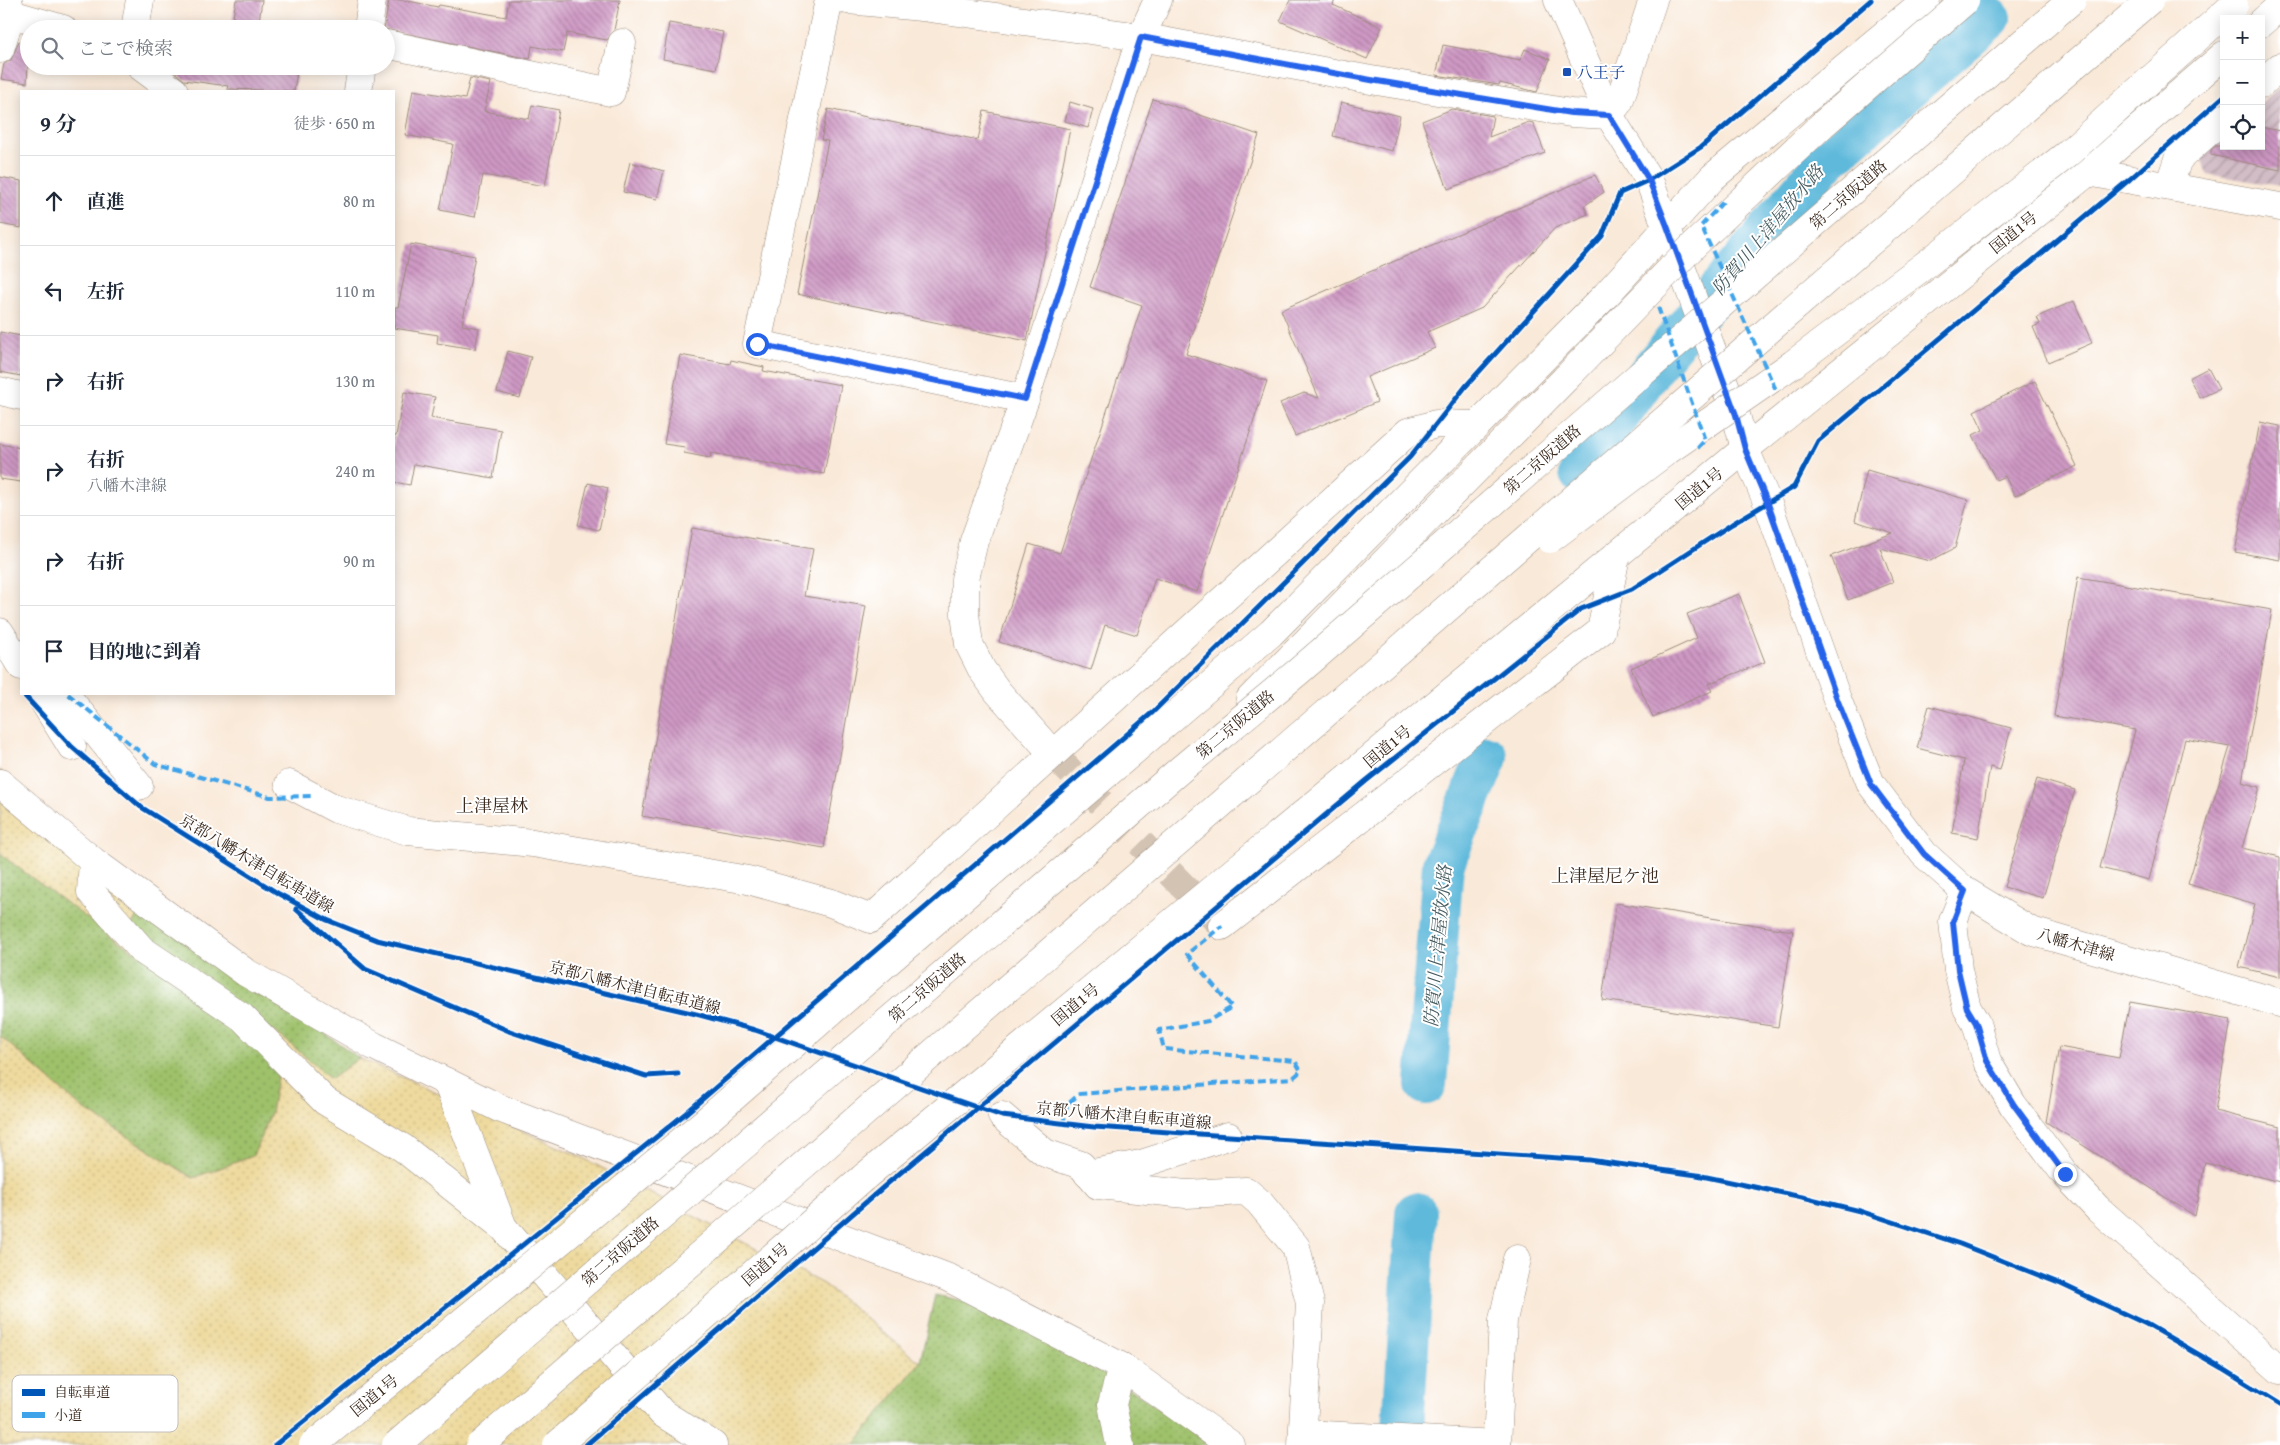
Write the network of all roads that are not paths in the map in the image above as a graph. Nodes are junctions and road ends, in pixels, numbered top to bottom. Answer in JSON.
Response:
{"nodes":[{"id":1,"x":140,"y":0,"type":"edge"},
{"id":2,"x":372,"y":0,"type":"edge"},
{"id":3,"x":829,"y":0,"type":"edge"},
{"id":4,"x":848,"y":0,"type":"edge"},
{"id":5,"x":1158,"y":0,"type":"edge"},
{"id":6,"x":1558,"y":0,"type":"edge"},
{"id":7,"x":1653,"y":0,"type":"edge"},
{"id":8,"x":1926,"y":0,"type":"edge"},
{"id":9,"x":1966,"y":0,"type":"edge"},
{"id":10,"x":2072,"y":0,"type":"edge"},
{"id":11,"x":2150,"y":0,"type":"edge"},
{"id":12,"x":2237,"y":3,"type":"edge"},
{"id":13,"x":2280,"y":6,"type":"edge"},
{"id":14,"x":6,"y":8,"type":"edge"},
{"id":15,"x":2265,"y":19,"type":"edge"},
{"id":16,"x":39,"y":20,"type":"edge"},
{"id":17,"x":137,"y":20,"type":"edge"},
{"id":18,"x":369,"y":20,"type":"edge"},
{"id":19,"x":1141,"y":37,"type":"junction"},
{"id":20,"x":622,"y":43,"type":"dead end"},
{"id":21,"x":395,"y":46,"type":"edge"},
{"id":22,"x":0,"y":49,"type":"edge"},
{"id":23,"x":2220,"y":58,"type":"edge"},
{"id":24,"x":2280,"y":67,"type":"edge"},
{"id":25,"x":152,"y":75,"type":"edge"},
{"id":26,"x":361,"y":75,"type":"edge"},
{"id":27,"x":2265,"y":80,"type":"edge"},
{"id":28,"x":173,"y":90,"type":"edge"},
{"id":29,"x":358,"y":90,"type":"edge"},
{"id":30,"x":1609,"y":115,"type":"junction"},
{"id":31,"x":2220,"y":122,"type":"edge"},
{"id":32,"x":2088,"y":172,"type":"junction"},
{"id":33,"x":2169,"y":186,"type":"junction"},
{"id":34,"x":2280,"y":207,"type":"edge"},
{"id":35,"x":1667,"y":226,"type":"junction"},
{"id":36,"x":0,"y":391,"type":"edge"},
{"id":37,"x":20,"y":396,"type":"edge"},
{"id":38,"x":1025,"y":399,"type":"junction"},
{"id":39,"x":1477,"y":425,"type":"junction"},
{"id":40,"x":1745,"y":449,"type":"junction"},
{"id":41,"x":1616,"y":556,"type":"junction"},
{"id":42,"x":0,"y":625,"type":"edge"},
{"id":43,"x":0,"y":632,"type":"edge"},
{"id":44,"x":20,"y":646,"type":"edge"},
{"id":45,"x":20,"y":664,"type":"edge"},
{"id":46,"x":40,"y":695,"type":"edge"},
{"id":47,"x":66,"y":695,"type":"edge"},
{"id":48,"x":72,"y":747,"type":"dead end"},
{"id":49,"x":1052,"y":753,"type":"junction"},
{"id":50,"x":1181,"y":769,"type":"junction"},
{"id":51,"x":0,"y":783,"type":"edge"},
{"id":52,"x":289,"y":784,"type":"dead end"},
{"id":53,"x":139,"y":786,"type":"dead end"},
{"id":54,"x":1178,"y":839,"type":"junction"},
{"id":55,"x":93,"y":862,"type":"junction"},
{"id":56,"x":1965,"y":891,"type":"junction"},
{"id":57,"x":1222,"y":926,"type":"dead end"},
{"id":58,"x":2280,"y":1003,"type":"edge"},
{"id":59,"x":446,"y":1082,"type":"junction"},
{"id":60,"x":1002,"y":1116,"type":"dead end"},
{"id":61,"x":1228,"y":1136,"type":"dead end"},
{"id":62,"x":1088,"y":1174,"type":"junction"},
{"id":63,"x":503,"y":1227,"type":"junction"},
{"id":64,"x":1517,"y":1259,"type":"dead end"},
{"id":65,"x":1122,"y":1367,"type":"junction"},
{"id":66,"x":2280,"y":1370,"type":"edge"},
{"id":67,"x":1303,"y":1440,"type":"edge"},
{"id":68,"x":313,"y":1445,"type":"edge"},
{"id":69,"x":396,"y":1445,"type":"edge"},
{"id":70,"x":480,"y":1445,"type":"edge"},
{"id":71,"x":557,"y":1445,"type":"edge"},
{"id":72,"x":713,"y":1445,"type":"edge"},
{"id":73,"x":1120,"y":1445,"type":"edge"},
{"id":74,"x":1231,"y":1445,"type":"edge"},
{"id":75,"x":1497,"y":1445,"type":"edge"}],
"edges":[{"from":1,"to":17,"type":"main road"},
{"from":2,"to":18,"type":"main road"},
{"from":3,"to":38,"type":"main road"},
{"from":4,"to":19,"type":"main road"},
{"from":5,"to":19,"type":"main road"},
{"from":6,"to":30,"type":"main road","name":"八幡木津線"},
{"from":7,"to":30,"type":"main road"},
{"from":8,"to":35,"type":"main road","name":"国道1号"},
{"from":9,"to":50,"type":"main road","bridge":true},
{"from":10,"to":50,"type":"main road","name":"第二京阪道路","bridge":true},
{"from":11,"to":54,"type":"main road","bridge":true},
{"from":12,"to":54,"type":"main road","bridge":true},
{"from":13,"to":15,"type":"main road"},
{"from":14,"to":16,"type":"main road"},
{"from":14,"to":22,"type":"main road"},
{"from":19,"to":30,"type":"main road"},
{"from":19,"to":38,"type":"main road"},
{"from":20,"to":21,"type":"main road"},
{"from":23,"to":32,"type":"main road","name":"国道1号"},
{"from":24,"to":27,"type":"main road"},
{"from":25,"to":28,"type":"main road"},
{"from":26,"to":29,"type":"main road"},
{"from":30,"to":35,"type":"main road","name":"八幡木津線"},
{"from":31,"to":33,"type":"main road"},
{"from":32,"to":33,"type":"main road"},
{"from":32,"to":40,"type":"main road","name":"国道1号"},
{"from":33,"to":34,"type":"main road"},
{"from":35,"to":39,"type":"main road","name":"国道1号"},
{"from":35,"to":40,"type":"main road","name":"八幡木津線","bridge":true},
{"from":36,"to":37,"type":"main road"},
{"from":38,"to":49,"type":"main road"},
{"from":39,"to":49,"type":"main road"},
{"from":39,"to":68,"type":"main road","name":"国道1号","bridge":true},
{"from":40,"to":41,"type":"main road","name":"国道1号"},
{"from":40,"to":56,"type":"main road","name":"八幡木津線"},
{"from":41,"to":57,"type":"main road"},
{"from":41,"to":71,"type":"main road","name":"国道1号","bridge":true},
{"from":42,"to":44,"type":"main road"},
{"from":43,"to":45,"type":"main road"},
{"from":46,"to":48,"type":"main road"},
{"from":47,"to":53,"type":"main road"},
{"from":49,"to":52,"type":"main road"},
{"from":50,"to":69,"type":"main road","name":"第二京阪道路","bridge":true},
{"from":51,"to":55,"type":"main road"},
{"from":54,"to":70,"type":"main road","bridge":true},
{"from":55,"to":59,"type":"main road"},
{"from":55,"to":63,"type":"main road"},
{"from":56,"to":58,"type":"main road","name":"八幡木津線"},
{"from":56,"to":66,"type":"main road"},
{"from":59,"to":63,"type":"main road"},
{"from":59,"to":65,"type":"main road"},
{"from":60,"to":62,"type":"main road"},
{"from":61,"to":62,"type":"main road"},
{"from":62,"to":67,"type":"main road"},
{"from":63,"to":72,"type":"main road"},
{"from":64,"to":75,"type":"main road"},
{"from":65,"to":73,"type":"main road"},
{"from":65,"to":74,"type":"main road"},
{"from":67,"to":75,"type":"main road"}]}
